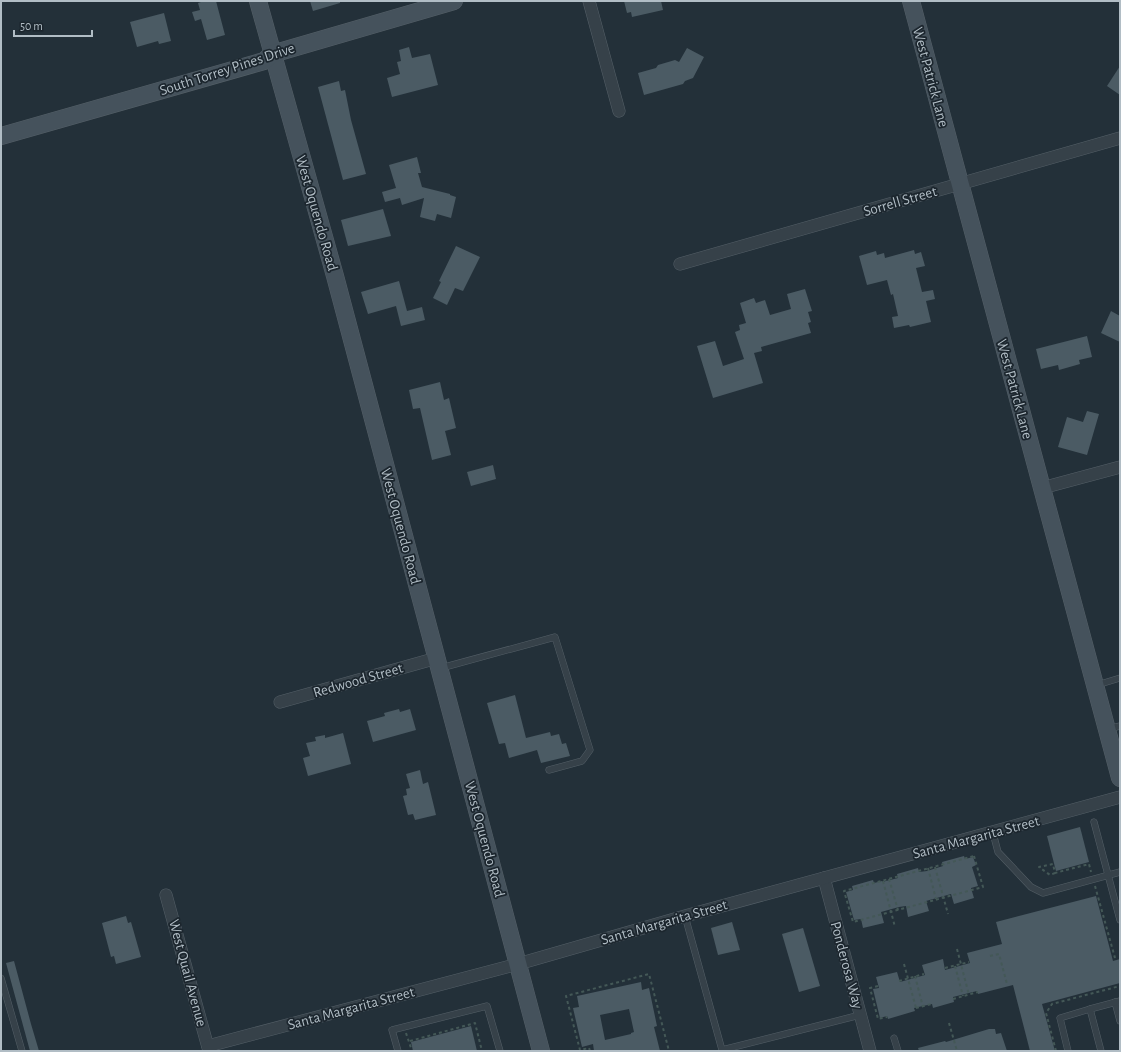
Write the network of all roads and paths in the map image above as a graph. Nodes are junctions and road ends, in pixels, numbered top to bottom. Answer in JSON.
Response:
{"nodes":[{"id":1,"x":258,"y":1,"type":"edge"},
{"id":2,"x":454,"y":1,"type":"edge"},
{"id":3,"x":589,"y":1,"type":"edge"},
{"id":4,"x":911,"y":1,"type":"edge"},
{"id":5,"x":272,"y":54,"type":"junction"},
{"id":6,"x":619,"y":111,"type":"dead end"},
{"id":7,"x":1,"y":136,"type":"edge"},
{"id":8,"x":1120,"y":138,"type":"edge"},
{"id":9,"x":960,"y":184,"type":"junction"},
{"id":10,"x":680,"y":264,"type":"dead end"},
{"id":11,"x":1120,"y":467,"type":"edge"},
{"id":12,"x":1042,"y":488,"type":"junction"},
{"id":13,"x":438,"y":663,"type":"junction"},
{"id":14,"x":1120,"y":678,"type":"edge"},
{"id":15,"x":1095,"y":686,"type":"junction"},
{"id":16,"x":280,"y":702,"type":"dead end"},
{"id":17,"x":1114,"y":728,"type":"edge"},
{"id":18,"x":549,"y":770,"type":"dead end"},
{"id":19,"x":1120,"y":778,"type":"edge"},
{"id":20,"x":1120,"y":797,"type":"edge"},
{"id":21,"x":1094,"y":822,"type":"dead end"},
{"id":22,"x":992,"y":832,"type":"junction"},
{"id":23,"x":935,"y":866,"type":"junction"},
{"id":24,"x":928,"y":868,"type":"junction"},
{"id":25,"x":1096,"y":871,"type":"dead end"},
{"id":26,"x":1120,"y":872,"type":"edge"},
{"id":27,"x":1055,"y":873,"type":"junction"},
{"id":28,"x":1108,"y":875,"type":"junction"},
{"id":29,"x":824,"y":878,"type":"junction"},
{"id":30,"x":890,"y":879,"type":"junction"},
{"id":31,"x":883,"y":881,"type":"junction"},
{"id":32,"x":1095,"y":885,"type":"dead end"},
{"id":33,"x":166,"y":895,"type":"dead end"},
{"id":34,"x":944,"y":897,"type":"junction"},
{"id":35,"x":936,"y":899,"type":"junction"},
{"id":36,"x":898,"y":910,"type":"junction"},
{"id":37,"x":891,"y":912,"type":"junction"},
{"id":38,"x":948,"y":914,"type":"dead end"},
{"id":39,"x":685,"y":916,"type":"junction"},
{"id":40,"x":1120,"y":920,"type":"edge"},
{"id":41,"x":895,"y":927,"type":"dead end"},
{"id":42,"x":957,"y":949,"type":"dead end"},
{"id":43,"x":990,"y":956,"type":"dead end"},
{"id":44,"x":1115,"y":958,"type":"dead end"},
{"id":45,"x":969,"y":962,"type":"dead end"},
{"id":46,"x":518,"y":964,"type":"junction"},
{"id":47,"x":904,"y":964,"type":"dead end"},
{"id":48,"x":961,"y":964,"type":"junction"},
{"id":49,"x":955,"y":966,"type":"junction"},
{"id":50,"x":945,"y":968,"type":"dead end"},
{"id":51,"x":924,"y":974,"type":"dead end"},
{"id":52,"x":915,"y":976,"type":"junction"},
{"id":53,"x":1,"y":978,"type":"edge"},
{"id":54,"x":908,"y":978,"type":"junction"},
{"id":55,"x":899,"y":981,"type":"dead end"},
{"id":56,"x":1006,"y":984,"type":"dead end"},
{"id":57,"x":878,"y":986,"type":"dead end"},
{"id":58,"x":978,"y":992,"type":"dead end"},
{"id":59,"x":969,"y":995,"type":"junction"},
{"id":60,"x":963,"y":996,"type":"junction"},
{"id":61,"x":953,"y":999,"type":"dead end"},
{"id":62,"x":1118,"y":1001,"type":"edge"},
{"id":63,"x":932,"y":1004,"type":"dead end"},
{"id":64,"x":923,"y":1006,"type":"junction"},
{"id":65,"x":1090,"y":1008,"type":"junction"},
{"id":66,"x":860,"y":1015,"type":"junction"},
{"id":67,"x":887,"y":1017,"type":"dead end"},
{"id":68,"x":1120,"y":1021,"type":"edge"},
{"id":69,"x":949,"y":1023,"type":"dead end"},
{"id":70,"x":894,"y":1038,"type":"dead end"},
{"id":71,"x":208,"y":1049,"type":"edge"},
{"id":72,"x":22,"y":1051,"type":"edge"},
{"id":73,"x":398,"y":1051,"type":"edge"},
{"id":74,"x":412,"y":1051,"type":"edge"},
{"id":75,"x":482,"y":1051,"type":"edge"},
{"id":76,"x":500,"y":1051,"type":"edge"},
{"id":77,"x":542,"y":1051,"type":"edge"},
{"id":78,"x":590,"y":1051,"type":"edge"},
{"id":79,"x":669,"y":1051,"type":"edge"},
{"id":80,"x":870,"y":1051,"type":"edge"},
{"id":81,"x":898,"y":1051,"type":"edge"},
{"id":82,"x":957,"y":1051,"type":"edge"},
{"id":83,"x":1068,"y":1051,"type":"edge"},
{"id":84,"x":1101,"y":1051,"type":"edge"}],
"edges":[{"from":1,"to":5,"type":"street","name":"West Oquendo Road"},
{"from":2,"to":5,"type":"street","name":"South Torrey Pines Drive"},
{"from":3,"to":6,"type":"street"},
{"from":4,"to":9,"type":"street","name":"West Patrick Lane"},
{"from":5,"to":7,"type":"street","name":"South Torrey Pines Drive"},
{"from":5,"to":13,"type":"street","name":"West Oquendo Road"},
{"from":8,"to":9,"type":"street","name":"Sorrell Street"},
{"from":9,"to":10,"type":"street","name":"Sorrell Street"},
{"from":9,"to":12,"type":"street","name":"West Patrick Lane"},
{"from":11,"to":12,"type":"street"},
{"from":12,"to":15,"type":"street","name":"West Patrick Lane"},
{"from":13,"to":16,"type":"street","name":"Redwood Street"},
{"from":13,"to":18,"type":"lane"},
{"from":13,"to":46,"type":"street","name":"West Oquendo Road"},
{"from":14,"to":15,"type":"lane"},
{"from":15,"to":17,"type":"street","name":"West Patrick Lane"},
{"from":17,"to":19,"type":"street","name":"West Patrick Lane"},
{"from":20,"to":22,"type":"street","name":"Santa Margarita Street"},
{"from":21,"to":28,"type":"lane"},
{"from":22,"to":28,"type":"lane"},
{"from":22,"to":29,"type":"street","name":"Santa Margarita Street"},
{"from":23,"to":24,"type":"path"},
{"from":23,"to":34,"type":"path"},
{"from":23,"to":34,"type":"path"},
{"from":24,"to":30,"type":"path"},
{"from":24,"to":35,"type":"path"},
{"from":25,"to":27,"type":"path"},
{"from":26,"to":28,"type":"lane"},
{"from":27,"to":27,"type":"path"},
{"from":28,"to":40,"type":"lane"},
{"from":29,"to":39,"type":"street","name":"Santa Margarita Street"},
{"from":29,"to":66,"type":"street","name":"Ponderosa Way"},
{"from":30,"to":31,"type":"path"},
{"from":30,"to":36,"type":"path"},
{"from":31,"to":37,"type":"path"},
{"from":31,"to":37,"type":"path"},
{"from":32,"to":44,"type":"path"},
{"from":33,"to":71,"type":"street","name":"West Quail Avenue"},
{"from":34,"to":35,"type":"path"},
{"from":34,"to":38,"type":"path"},
{"from":35,"to":36,"type":"path"},
{"from":36,"to":37,"type":"path"},
{"from":37,"to":41,"type":"path"},
{"from":39,"to":46,"type":"street","name":"Santa Margarita Street"},
{"from":39,"to":66,"type":"lane"},
{"from":42,"to":48,"type":"path"},
{"from":43,"to":56,"type":"path"},
{"from":45,"to":48,"type":"path"},
{"from":46,"to":71,"type":"street","name":"Santa Margarita Street"},
{"from":46,"to":77,"type":"street","name":"West Oquendo Road"},
{"from":47,"to":54,"type":"path"},
{"from":48,"to":49,"type":"path"},
{"from":48,"to":59,"type":"path"},
{"from":49,"to":50,"type":"path"},
{"from":49,"to":60,"type":"path"},
{"from":51,"to":52,"type":"path"},
{"from":52,"to":54,"type":"path"},
{"from":52,"to":64,"type":"path"},
{"from":53,"to":72,"type":"lane"},
{"from":54,"to":55,"type":"path"},
{"from":54,"to":64,"type":"path"},
{"from":57,"to":67,"type":"path"},
{"from":58,"to":59,"type":"path"},
{"from":59,"to":60,"type":"path"},
{"from":60,"to":61,"type":"path"},
{"from":62,"to":65,"type":"lane"},
{"from":62,"to":68,"type":"lane"},
{"from":63,"to":64,"type":"path"},
{"from":65,"to":83,"type":"lane"},
{"from":65,"to":84,"type":"lane"},
{"from":66,"to":80,"type":"street","name":"Ponderosa Way"},
{"from":69,"to":82,"type":"path"},
{"from":70,"to":81,"type":"lane"},
{"from":73,"to":76,"type":"lane"},
{"from":74,"to":75,"type":"path"},
{"from":78,"to":79,"type":"path"}]}
